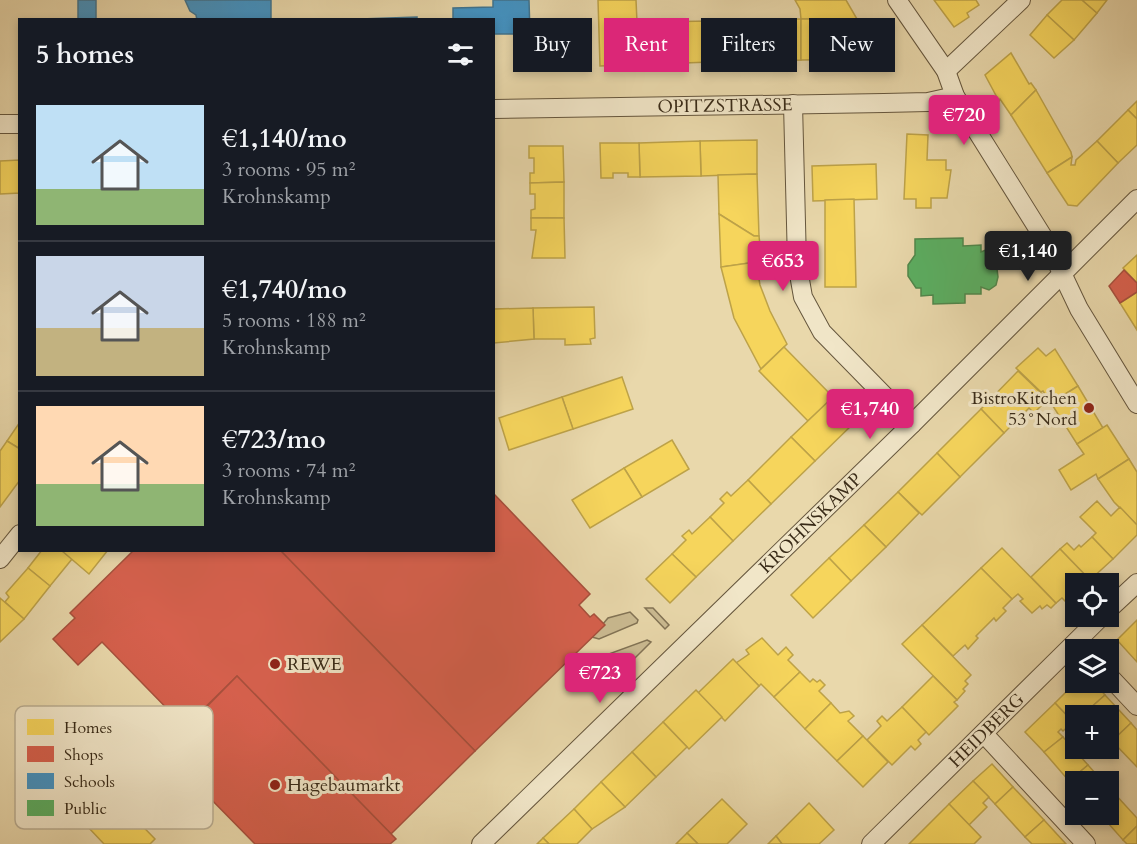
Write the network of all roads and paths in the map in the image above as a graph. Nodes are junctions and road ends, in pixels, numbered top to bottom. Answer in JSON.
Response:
{"nodes":[{"id":1,"x":897,"y":0,"type":"edge"},
{"id":2,"x":1021,"y":0,"type":"edge"},
{"id":3,"x":946,"y":72,"type":"junction"},
{"id":4,"x":955,"y":96,"type":"junction"},
{"id":5,"x":793,"y":104,"type":"junction"},
{"id":6,"x":495,"y":109,"type":"edge"},
{"id":7,"x":0,"y":124,"type":"edge"},
{"id":8,"x":18,"y":124,"type":"edge"},
{"id":9,"x":1137,"y":199,"type":"edge"},
{"id":10,"x":1062,"y":274,"type":"junction"},
{"id":11,"x":1137,"y":404,"type":"edge"},
{"id":12,"x":912,"y":424,"type":"junction"},
{"id":13,"x":18,"y":536,"type":"edge"},
{"id":14,"x":0,"y":559,"type":"edge"},
{"id":15,"x":1137,"y":583,"type":"edge"},
{"id":16,"x":1119,"y":600,"type":"edge"},
{"id":17,"x":1065,"y":661,"type":"edge"},
{"id":18,"x":1119,"y":687,"type":"edge"},
{"id":19,"x":1137,"y":706,"type":"edge"},
{"id":20,"x":985,"y":735,"type":"junction"},
{"id":21,"x":481,"y":844,"type":"edge"},
{"id":22,"x":871,"y":844,"type":"edge"},
{"id":23,"x":1086,"y":844,"type":"edge"}],
"edges":[{"from":1,"to":3,"type":"street"},
{"from":2,"to":3,"type":"street"},
{"from":3,"to":4,"type":"street"},
{"from":4,"to":5,"type":"street","name":"OPITZSTRASSE"},
{"from":4,"to":10,"type":"street"},
{"from":5,"to":6,"type":"street","name":"OPITZSTRASSE"},
{"from":5,"to":12,"type":"street"},
{"from":7,"to":8,"type":"street"},
{"from":9,"to":10,"type":"street","name":"KROHNSKAMP"},
{"from":10,"to":11,"type":"street"},
{"from":10,"to":12,"type":"street","name":"KROHNSKAMP"},
{"from":12,"to":21,"type":"street","name":"KROHNSKAMP"},
{"from":13,"to":14,"type":"street"},
{"from":15,"to":16,"type":"street"},
{"from":17,"to":20,"type":"street","name":"HEIDBERG"},
{"from":18,"to":19,"type":"street"},
{"from":20,"to":22,"type":"street","name":"HEIDBERG"},
{"from":20,"to":23,"type":"street"}]}
